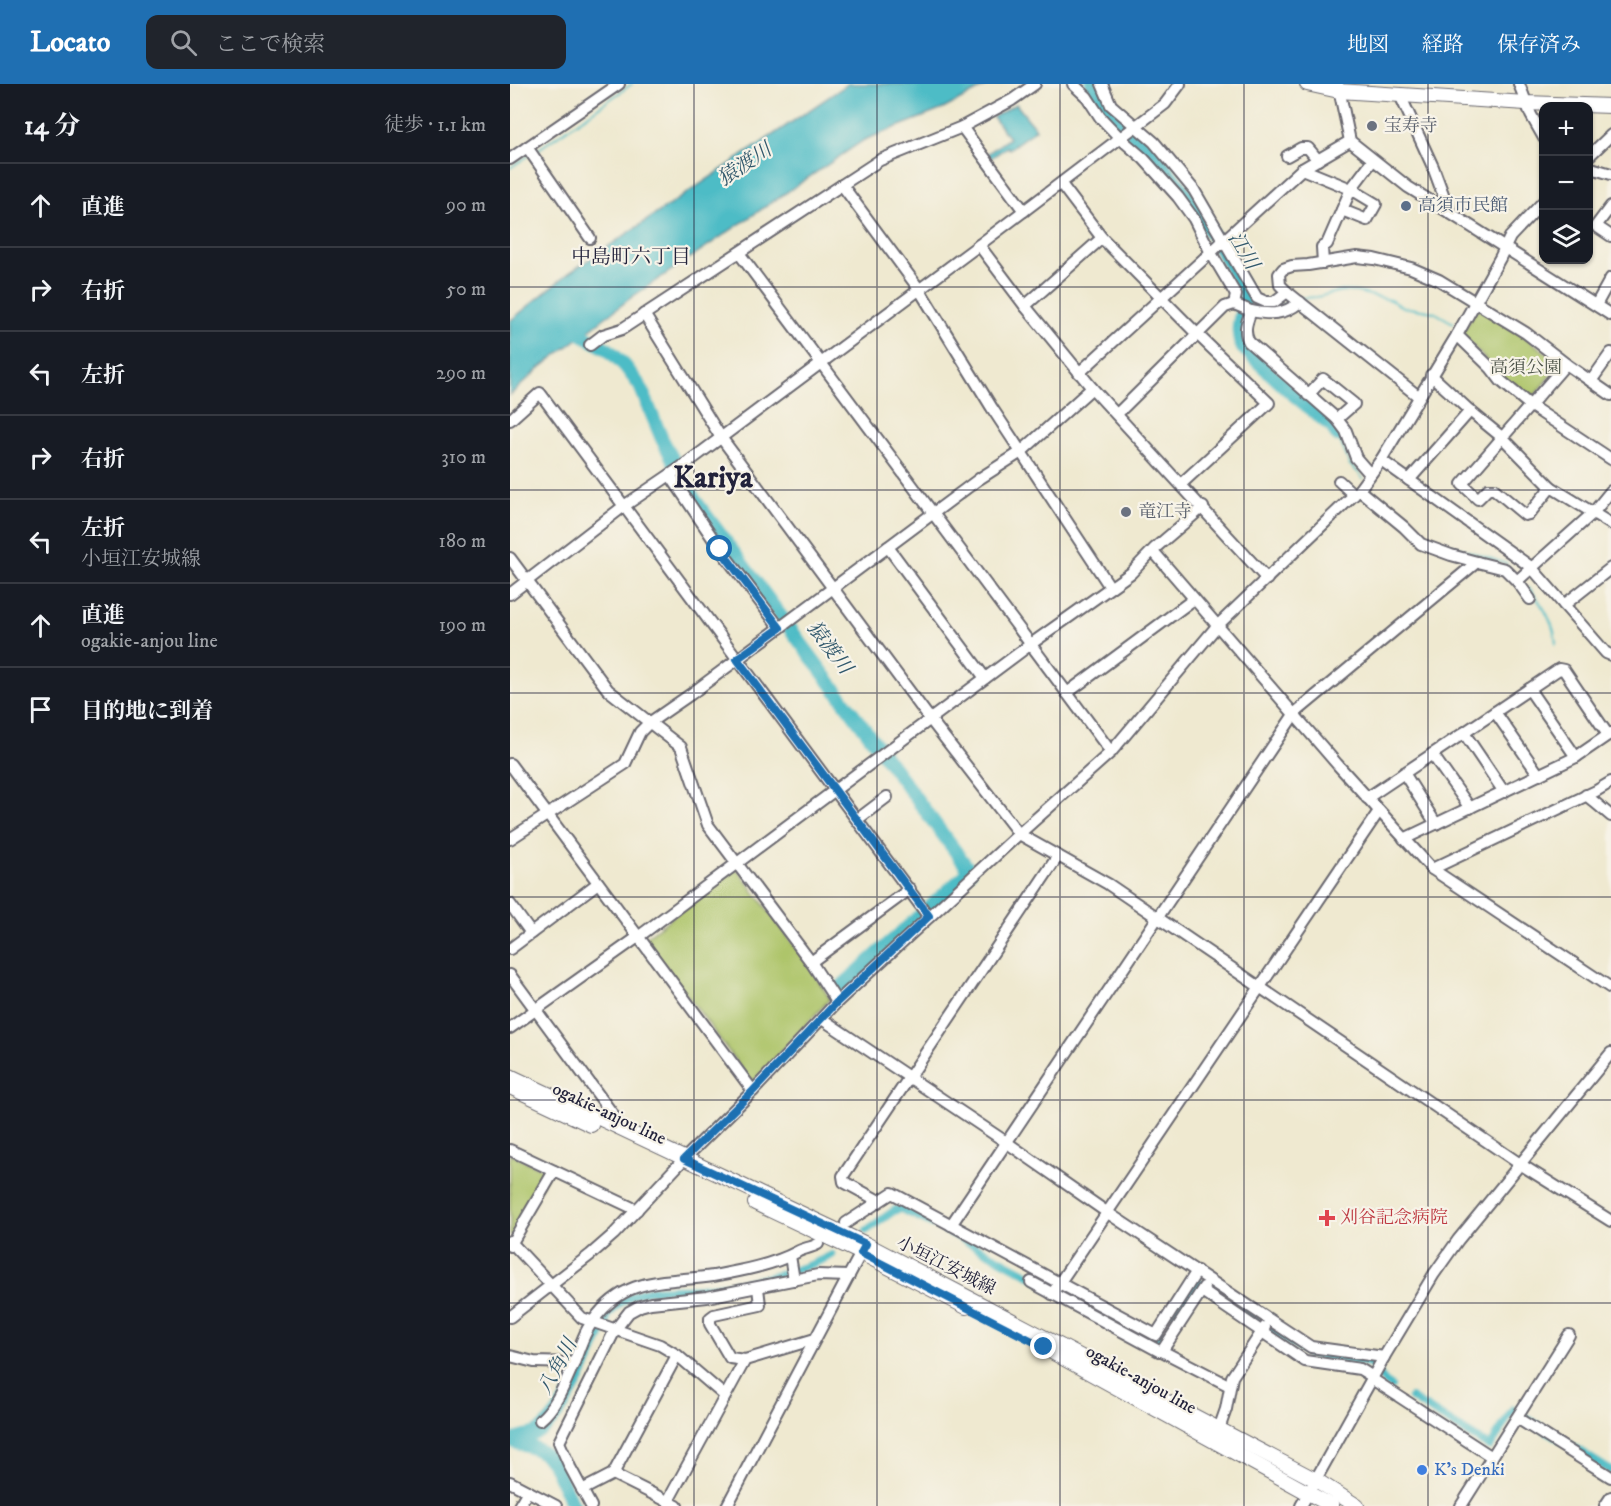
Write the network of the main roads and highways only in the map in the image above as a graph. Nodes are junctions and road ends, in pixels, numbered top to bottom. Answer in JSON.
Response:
{"nodes":[{"id":1,"x":1307,"y":84,"type":"edge"},
{"id":2,"x":1338,"y":87,"type":"edge"},
{"id":3,"x":1611,"y":106,"type":"edge"},
{"id":4,"x":510,"y":1076,"type":"edge"},
{"id":5,"x":510,"y":1087,"type":"edge"},
{"id":6,"x":681,"y":1162,"type":"junction"},
{"id":7,"x":863,"y":1249,"type":"junction"},
{"id":8,"x":1332,"y":1506,"type":"edge"},
{"id":9,"x":1357,"y":1506,"type":"edge"}],
"edges":[{"from":1,"to":2,"type":"main road"},
{"from":2,"to":3,"type":"main road"},
{"from":4,"to":6,"type":"main road"},
{"from":5,"to":6,"type":"main road","name":"ogakie-anjou line"},
{"from":6,"to":7,"type":"main road","name":"ogakie-anjou line"},
{"from":7,"to":8,"type":"main road","name":"ogakie-anjou line"},
{"from":7,"to":9,"type":"main road","name":"小垣江安城線"}]}
